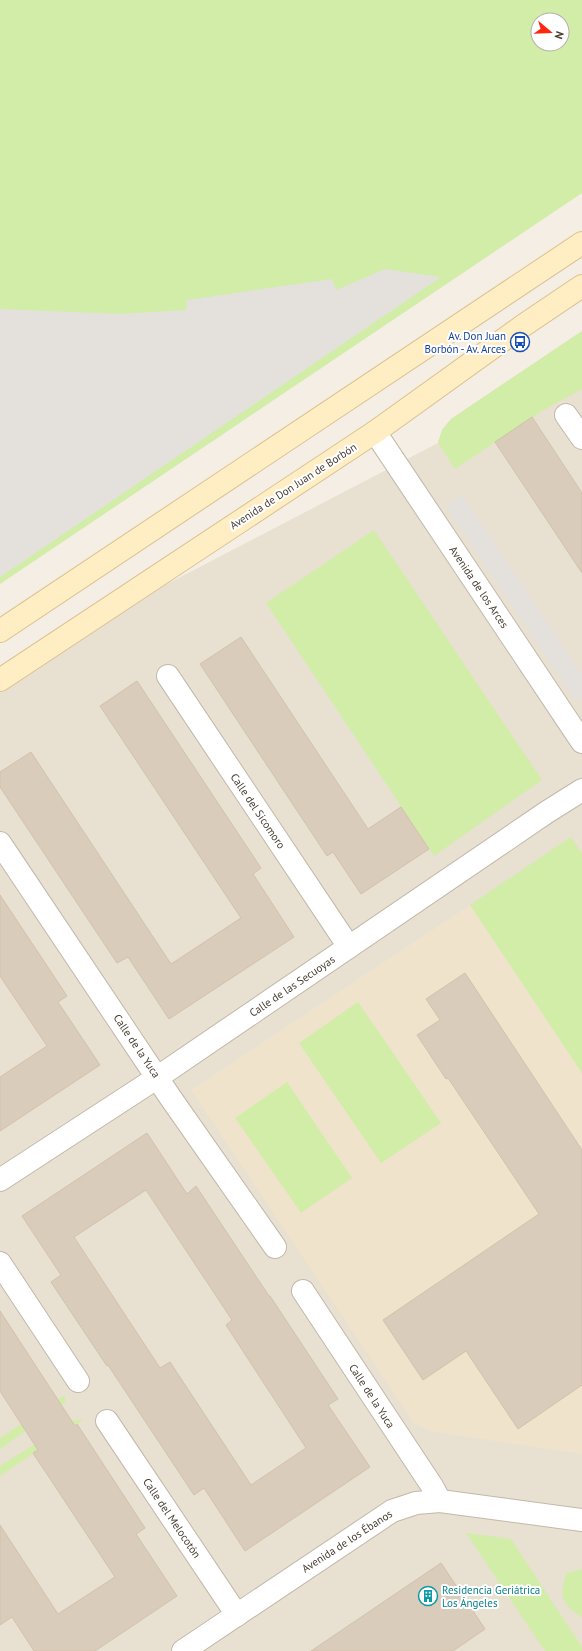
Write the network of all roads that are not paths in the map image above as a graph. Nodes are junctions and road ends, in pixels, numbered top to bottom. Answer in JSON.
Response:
{"nodes":[{"id":1,"x":582,"y":244,"type":"edge"},
{"id":2,"x":582,"y":286,"type":"edge"},
{"id":3,"x":566,"y":415,"type":"dead end"},
{"id":4,"x":375,"y":432,"type":"junction"},
{"id":5,"x":582,"y":438,"type":"edge"},
{"id":6,"x":0,"y":631,"type":"edge"},
{"id":7,"x":168,"y":676,"type":"dead end"},
{"id":8,"x":0,"y":680,"type":"edge"},
{"id":9,"x":582,"y":742,"type":"edge"},
{"id":10,"x":582,"y":790,"type":"edge"},
{"id":11,"x":0,"y":843,"type":"edge"},
{"id":12,"x":349,"y":947,"type":"junction"},
{"id":13,"x":158,"y":1077,"type":"junction"},
{"id":14,"x":0,"y":1180,"type":"edge"},
{"id":15,"x":275,"y":1247,"type":"dead end"},
{"id":16,"x":0,"y":1262,"type":"edge"},
{"id":17,"x":303,"y":1291,"type":"dead end"},
{"id":18,"x":78,"y":1381,"type":"dead end"},
{"id":19,"x":107,"y":1422,"type":"dead end"},
{"id":20,"x":440,"y":1501,"type":"junction"},
{"id":21,"x":582,"y":1520,"type":"edge"},
{"id":22,"x":237,"y":1615,"type":"junction"},
{"id":23,"x":183,"y":1651,"type":"edge"}],
"edges":[{"from":1,"to":6,"type":"street"},
{"from":2,"to":4,"type":"street","name":"Avenida de Don Juan de Borbón"},
{"from":3,"to":5,"type":"street"},
{"from":4,"to":8,"type":"street","name":"Avenida de Don Juan de Borbón"},
{"from":4,"to":9,"type":"street","name":"Avenida de los Arces"},
{"from":7,"to":12,"type":"street","name":"Calle del Sicomoro"},
{"from":10,"to":12,"type":"street","name":"Calle de las Secuoyas"},
{"from":11,"to":13,"type":"street","name":"Calle de la Yuca"},
{"from":12,"to":13,"type":"street","name":"Calle de las Secuoyas"},
{"from":13,"to":14,"type":"street","name":"Calle de las Secuoyas"},
{"from":13,"to":15,"type":"street","name":"Calle de la Yuca"},
{"from":16,"to":18,"type":"street"},
{"from":17,"to":20,"type":"street","name":"Calle de la Yuca"},
{"from":19,"to":22,"type":"street","name":"Calle del Melocotón"},
{"from":20,"to":21,"type":"street","name":"Avenida de los Ébanos"},
{"from":20,"to":22,"type":"street","name":"Avenida de los Ébanos"},
{"from":22,"to":23,"type":"street","name":"Avenida de los Ébanos"}]}
